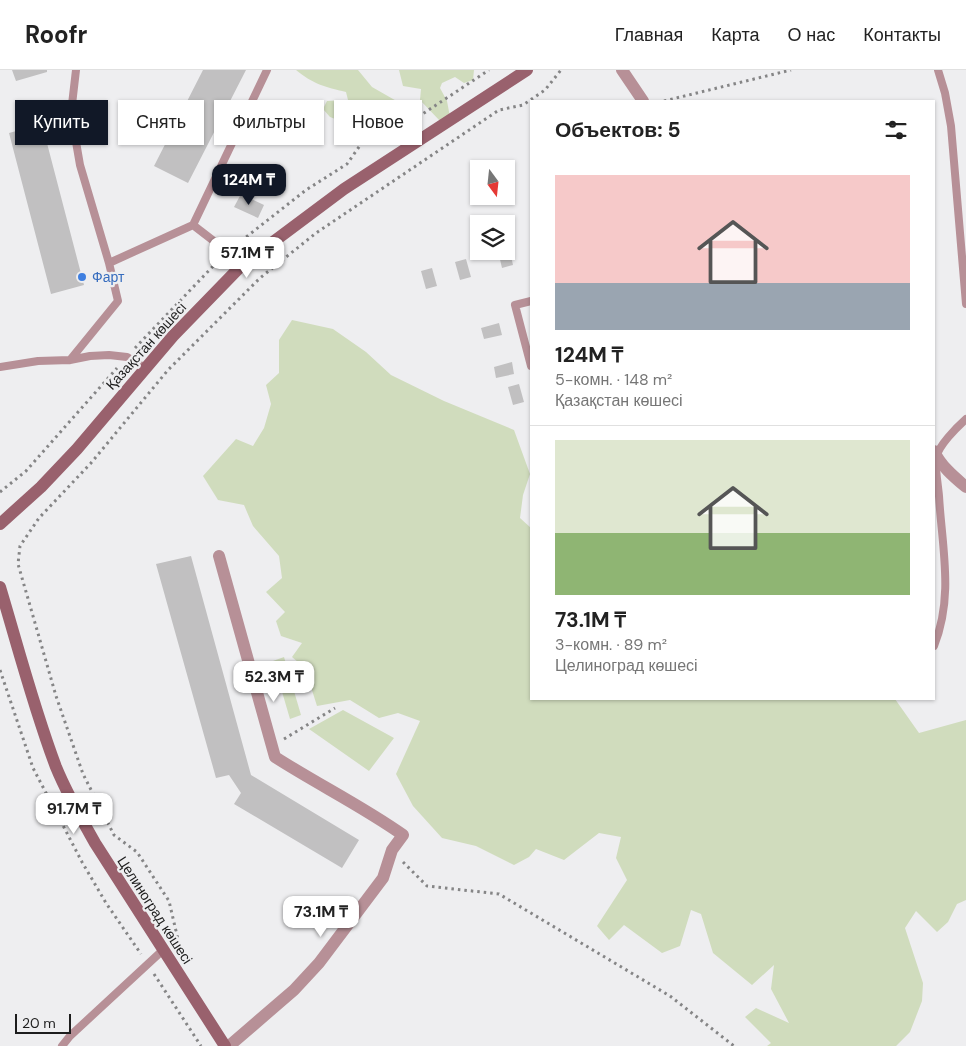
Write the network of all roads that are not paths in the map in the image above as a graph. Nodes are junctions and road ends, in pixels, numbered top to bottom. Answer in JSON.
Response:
{"nodes":[{"id":1,"x":76,"y":70,"type":"edge"},
{"id":2,"x":268,"y":70,"type":"edge"},
{"id":3,"x":527,"y":70,"type":"edge"},
{"id":4,"x":622,"y":70,"type":"edge"},
{"id":5,"x":938,"y":70,"type":"edge"},
{"id":6,"x":642,"y":100,"type":"edge"},
{"id":7,"x":193,"y":225,"type":"junction"},
{"id":8,"x":109,"y":264,"type":"junction"},
{"id":9,"x":241,"y":266,"type":"junction"},
{"id":10,"x":530,"y":301,"type":"edge"},
{"id":11,"x":966,"y":304,"type":"edge"},
{"id":12,"x":70,"y":360,"type":"junction"},
{"id":13,"x":530,"y":362,"type":"edge"},
{"id":14,"x":0,"y":367,"type":"edge"},
{"id":15,"x":145,"y":368,"type":"junction"},
{"id":16,"x":966,"y":419,"type":"edge"},
{"id":17,"x":935,"y":454,"type":"edge"},
{"id":18,"x":966,"y":487,"type":"edge"},
{"id":19,"x":0,"y":524,"type":"edge"},
{"id":20,"x":218,"y":556,"type":"dead end"},
{"id":21,"x":0,"y":587,"type":"edge"},
{"id":22,"x":935,"y":643,"type":"edge"},
{"id":23,"x":163,"y":950,"type":"junction"},
{"id":24,"x":62,"y":1046,"type":"edge"},
{"id":25,"x":225,"y":1046,"type":"edge"},
{"id":26,"x":229,"y":1046,"type":"edge"}],
"edges":[{"from":1,"to":8,"type":"lane"},
{"from":2,"to":7,"type":"lane"},
{"from":3,"to":9,"type":"street","name":"Қазақстан көшесі"},
{"from":4,"to":6,"type":"street"},
{"from":5,"to":11,"type":"lane"},
{"from":7,"to":8,"type":"lane"},
{"from":7,"to":9,"type":"lane"},
{"from":8,"to":12,"type":"lane"},
{"from":9,"to":15,"type":"street","name":"Қазақстан көшесі"},
{"from":10,"to":13,"type":"lane"},
{"from":12,"to":14,"type":"lane"},
{"from":12,"to":15,"type":"lane"},
{"from":15,"to":19,"type":"street","name":"Қазақстан көшесі"},
{"from":16,"to":17,"type":"lane"},
{"from":17,"to":18,"type":"street"},
{"from":17,"to":22,"type":"lane"},
{"from":20,"to":26,"type":"street"},
{"from":21,"to":23,"type":"street","name":"Целиноград көшесі"},
{"from":23,"to":24,"type":"lane"},
{"from":23,"to":25,"type":"street","name":"Целиноград көшесі"}]}
